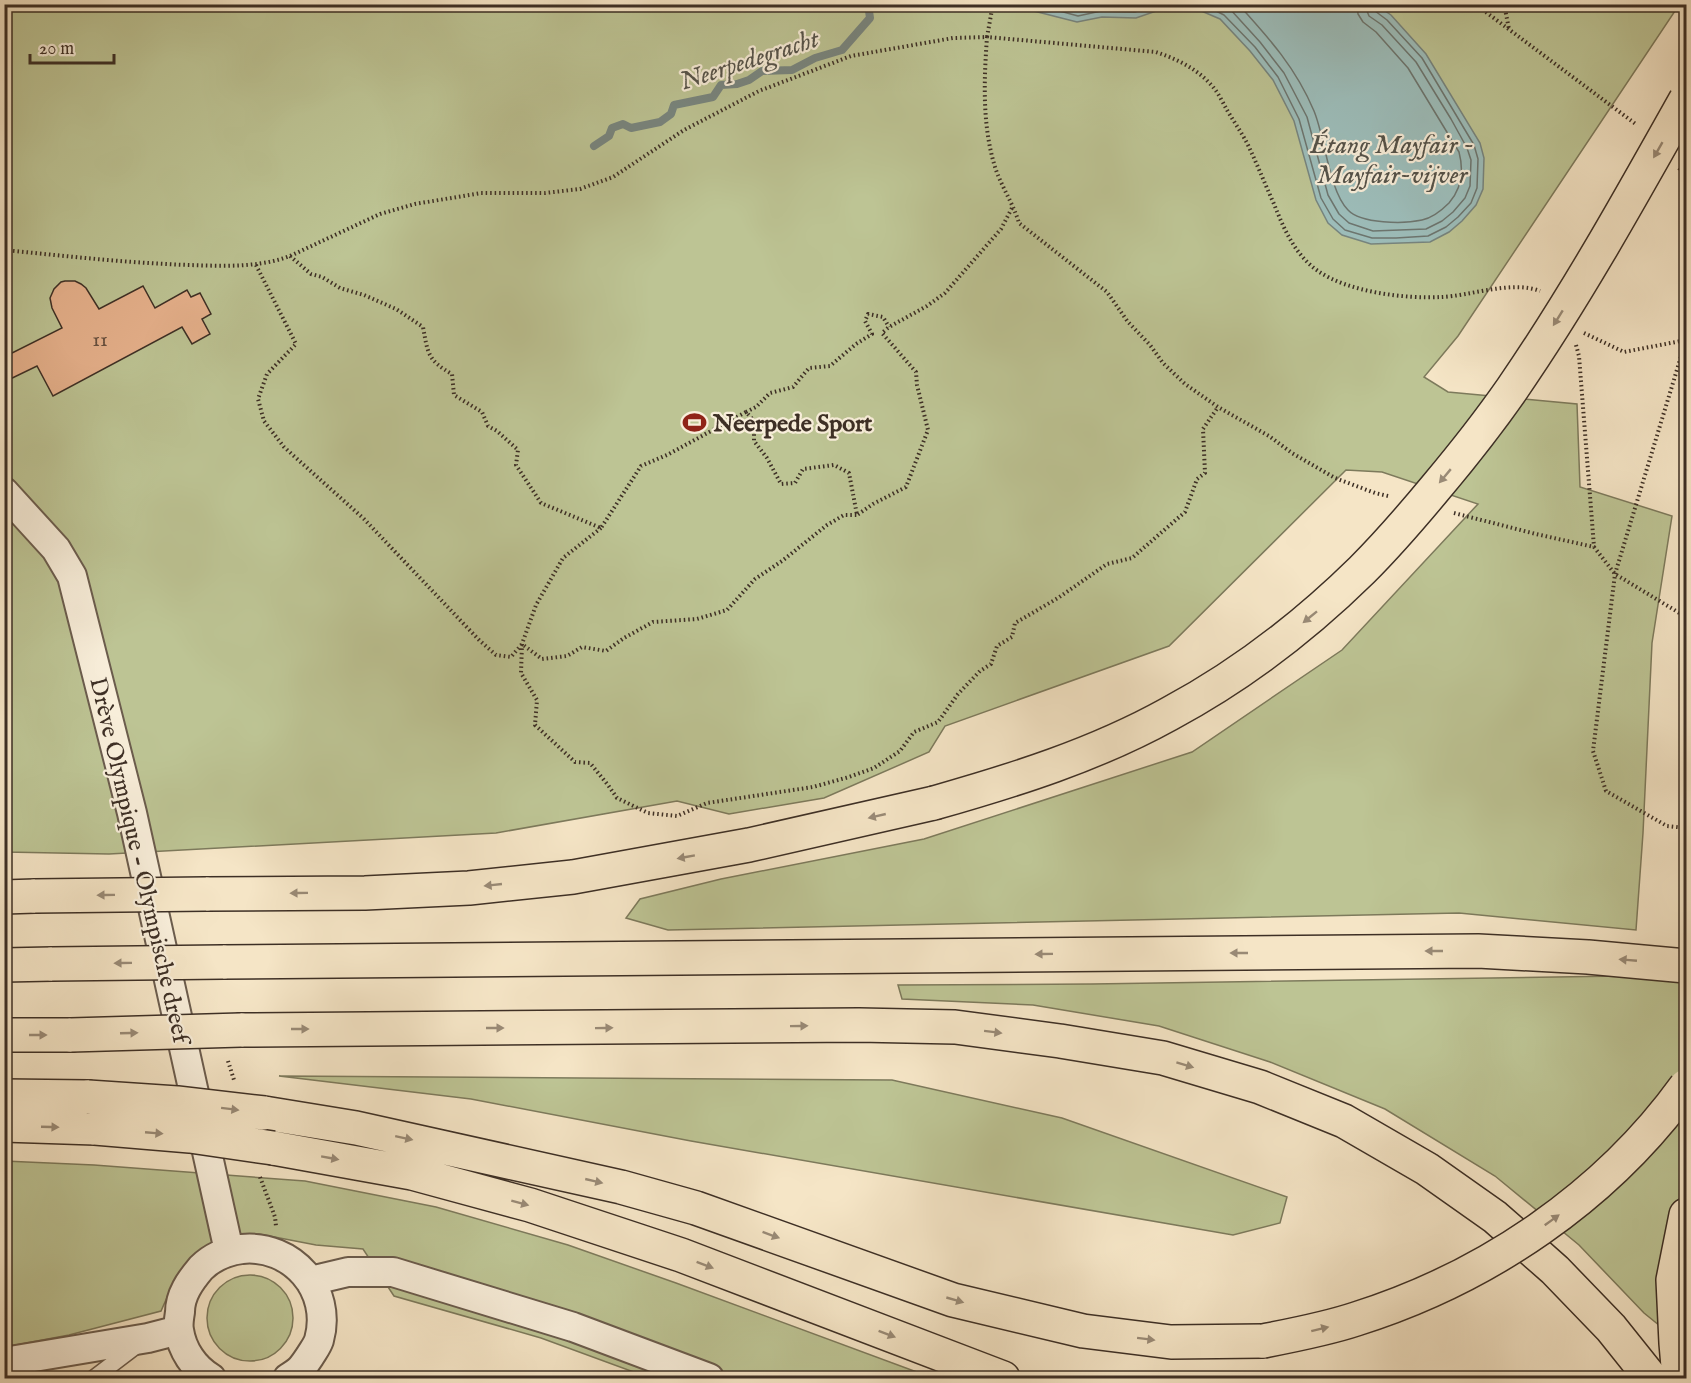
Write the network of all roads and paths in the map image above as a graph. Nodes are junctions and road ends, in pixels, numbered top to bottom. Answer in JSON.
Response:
{"nodes":[{"id":1,"x":993,"y":4,"type":"edge"},
{"id":2,"x":1475,"y":4,"type":"edge"},
{"id":3,"x":1504,"y":4,"type":"edge"},
{"id":4,"x":1509,"y":29,"type":"junction"},
{"id":5,"x":987,"y":37,"type":"junction"},
{"id":6,"x":1686,"y":99,"type":"edge"},
{"id":7,"x":1638,"y":126,"type":"dead end"},
{"id":8,"x":1014,"y":206,"type":"junction"},
{"id":9,"x":4,"y":250,"type":"edge"},
{"id":10,"x":290,"y":256,"type":"junction"},
{"id":11,"x":256,"y":265,"type":"junction"},
{"id":12,"x":1547,"y":295,"type":"dead end"},
{"id":13,"x":889,"y":327,"type":"junction"},
{"id":14,"x":1582,"y":332,"type":"dead end"},
{"id":15,"x":1574,"y":337,"type":"dead end"},
{"id":16,"x":1686,"y":340,"type":"edge"},
{"id":17,"x":1218,"y":406,"type":"junction"},
{"id":18,"x":746,"y":412,"type":"junction"},
{"id":19,"x":4,"y":492,"type":"edge"},
{"id":20,"x":1397,"y":499,"type":"dead end"},
{"id":21,"x":1451,"y":512,"type":"dead end"},
{"id":22,"x":857,"y":514,"type":"junction"},
{"id":23,"x":601,"y":528,"type":"junction"},
{"id":24,"x":1594,"y":547,"type":"junction"},
{"id":25,"x":1615,"y":574,"type":"junction"},
{"id":26,"x":1686,"y":616,"type":"edge"},
{"id":27,"x":522,"y":644,"type":"junction"},
{"id":28,"x":1686,"y":828,"type":"edge"},
{"id":29,"x":20,"y":897,"type":"edge"},
{"id":30,"x":4,"y":965,"type":"edge"},
{"id":31,"x":1686,"y":966,"type":"edge"},
{"id":32,"x":4,"y":1035,"type":"edge"},
{"id":33,"x":1686,"y":1086,"type":"edge"},
{"id":34,"x":4,"y":1096,"type":"edge"},
{"id":35,"x":91,"y":1113,"type":"junction"},
{"id":36,"x":4,"y":1125,"type":"edge"},
{"id":37,"x":262,"y":1184,"type":"dead end"},
{"id":38,"x":1686,"y":1209,"type":"edge"},
{"id":39,"x":1686,"y":1215,"type":"edge"},
{"id":40,"x":229,"y":1251,"type":"junction"},
{"id":41,"x":279,"y":1254,"type":"junction"},
{"id":42,"x":310,"y":1281,"type":"junction"},
{"id":43,"x":179,"y":1330,"type":"junction"},
{"id":44,"x":148,"y":1338,"type":"junction"},
{"id":45,"x":4,"y":1362,"type":"edge"},
{"id":46,"x":93,"y":1378,"type":"edge"},
{"id":47,"x":211,"y":1378,"type":"edge"},
{"id":48,"x":288,"y":1378,"type":"edge"},
{"id":49,"x":709,"y":1378,"type":"edge"},
{"id":50,"x":1003,"y":1378,"type":"edge"},
{"id":51,"x":1651,"y":1378,"type":"edge"},
{"id":52,"x":1679,"y":1378,"type":"edge"}],
"edges":[{"from":1,"to":5,"type":"path"},
{"from":2,"to":4,"type":"path"},
{"from":3,"to":4,"type":"path"},
{"from":4,"to":7,"type":"path"},
{"from":5,"to":8,"type":"path"},
{"from":5,"to":10,"type":"path"},
{"from":5,"to":12,"type":"path"},
{"from":6,"to":29,"type":"highway","one_way":true,"bridge":true},
{"from":8,"to":13,"type":"path"},
{"from":8,"to":17,"type":"path"},
{"from":9,"to":11,"type":"path"},
{"from":10,"to":11,"type":"path"},
{"from":10,"to":23,"type":"path"},
{"from":11,"to":27,"type":"path"},
{"from":13,"to":18,"type":"path"},
{"from":13,"to":22,"type":"path"},
{"from":14,"to":16,"type":"path"},
{"from":15,"to":24,"type":"path"},
{"from":16,"to":25,"type":"path"},
{"from":17,"to":20,"type":"path"},
{"from":17,"to":27,"type":"path"},
{"from":18,"to":22,"type":"path"},
{"from":18,"to":23,"type":"path"},
{"from":19,"to":40,"type":"street","name":"Drève Olympique - Olympische dreef"},
{"from":21,"to":24,"type":"path"},
{"from":22,"to":27,"type":"path"},
{"from":23,"to":27,"type":"path"},
{"from":24,"to":25,"type":"path"},
{"from":25,"to":26,"type":"path"},
{"from":25,"to":28,"type":"path"},
{"from":31,"to":30,"type":"highway","one_way":true,"bridge":true},
{"from":32,"to":51,"type":"highway","one_way":true,"bridge":true},
{"from":35,"to":33,"type":"highway","one_way":true,"bridge":true},
{"from":34,"to":35,"type":"highway"},
{"from":36,"to":35,"type":"highway","one_way":true},
{"from":35,"to":50,"type":"highway","one_way":true,"bridge":true},
{"from":37,"to":41,"type":"path"},
{"from":38,"to":39,"type":"highway"},
{"from":39,"to":52,"type":"highway"},
{"from":40,"to":41,"type":"street"},
{"from":40,"to":43,"type":"street"},
{"from":41,"to":42,"type":"street"},
{"from":42,"to":48,"type":"street"},
{"from":42,"to":49,"type":"street"},
{"from":43,"to":44,"type":"street"},
{"from":43,"to":47,"type":"street"},
{"from":44,"to":45,"type":"street"},
{"from":44,"to":46,"type":"lane"}]}
